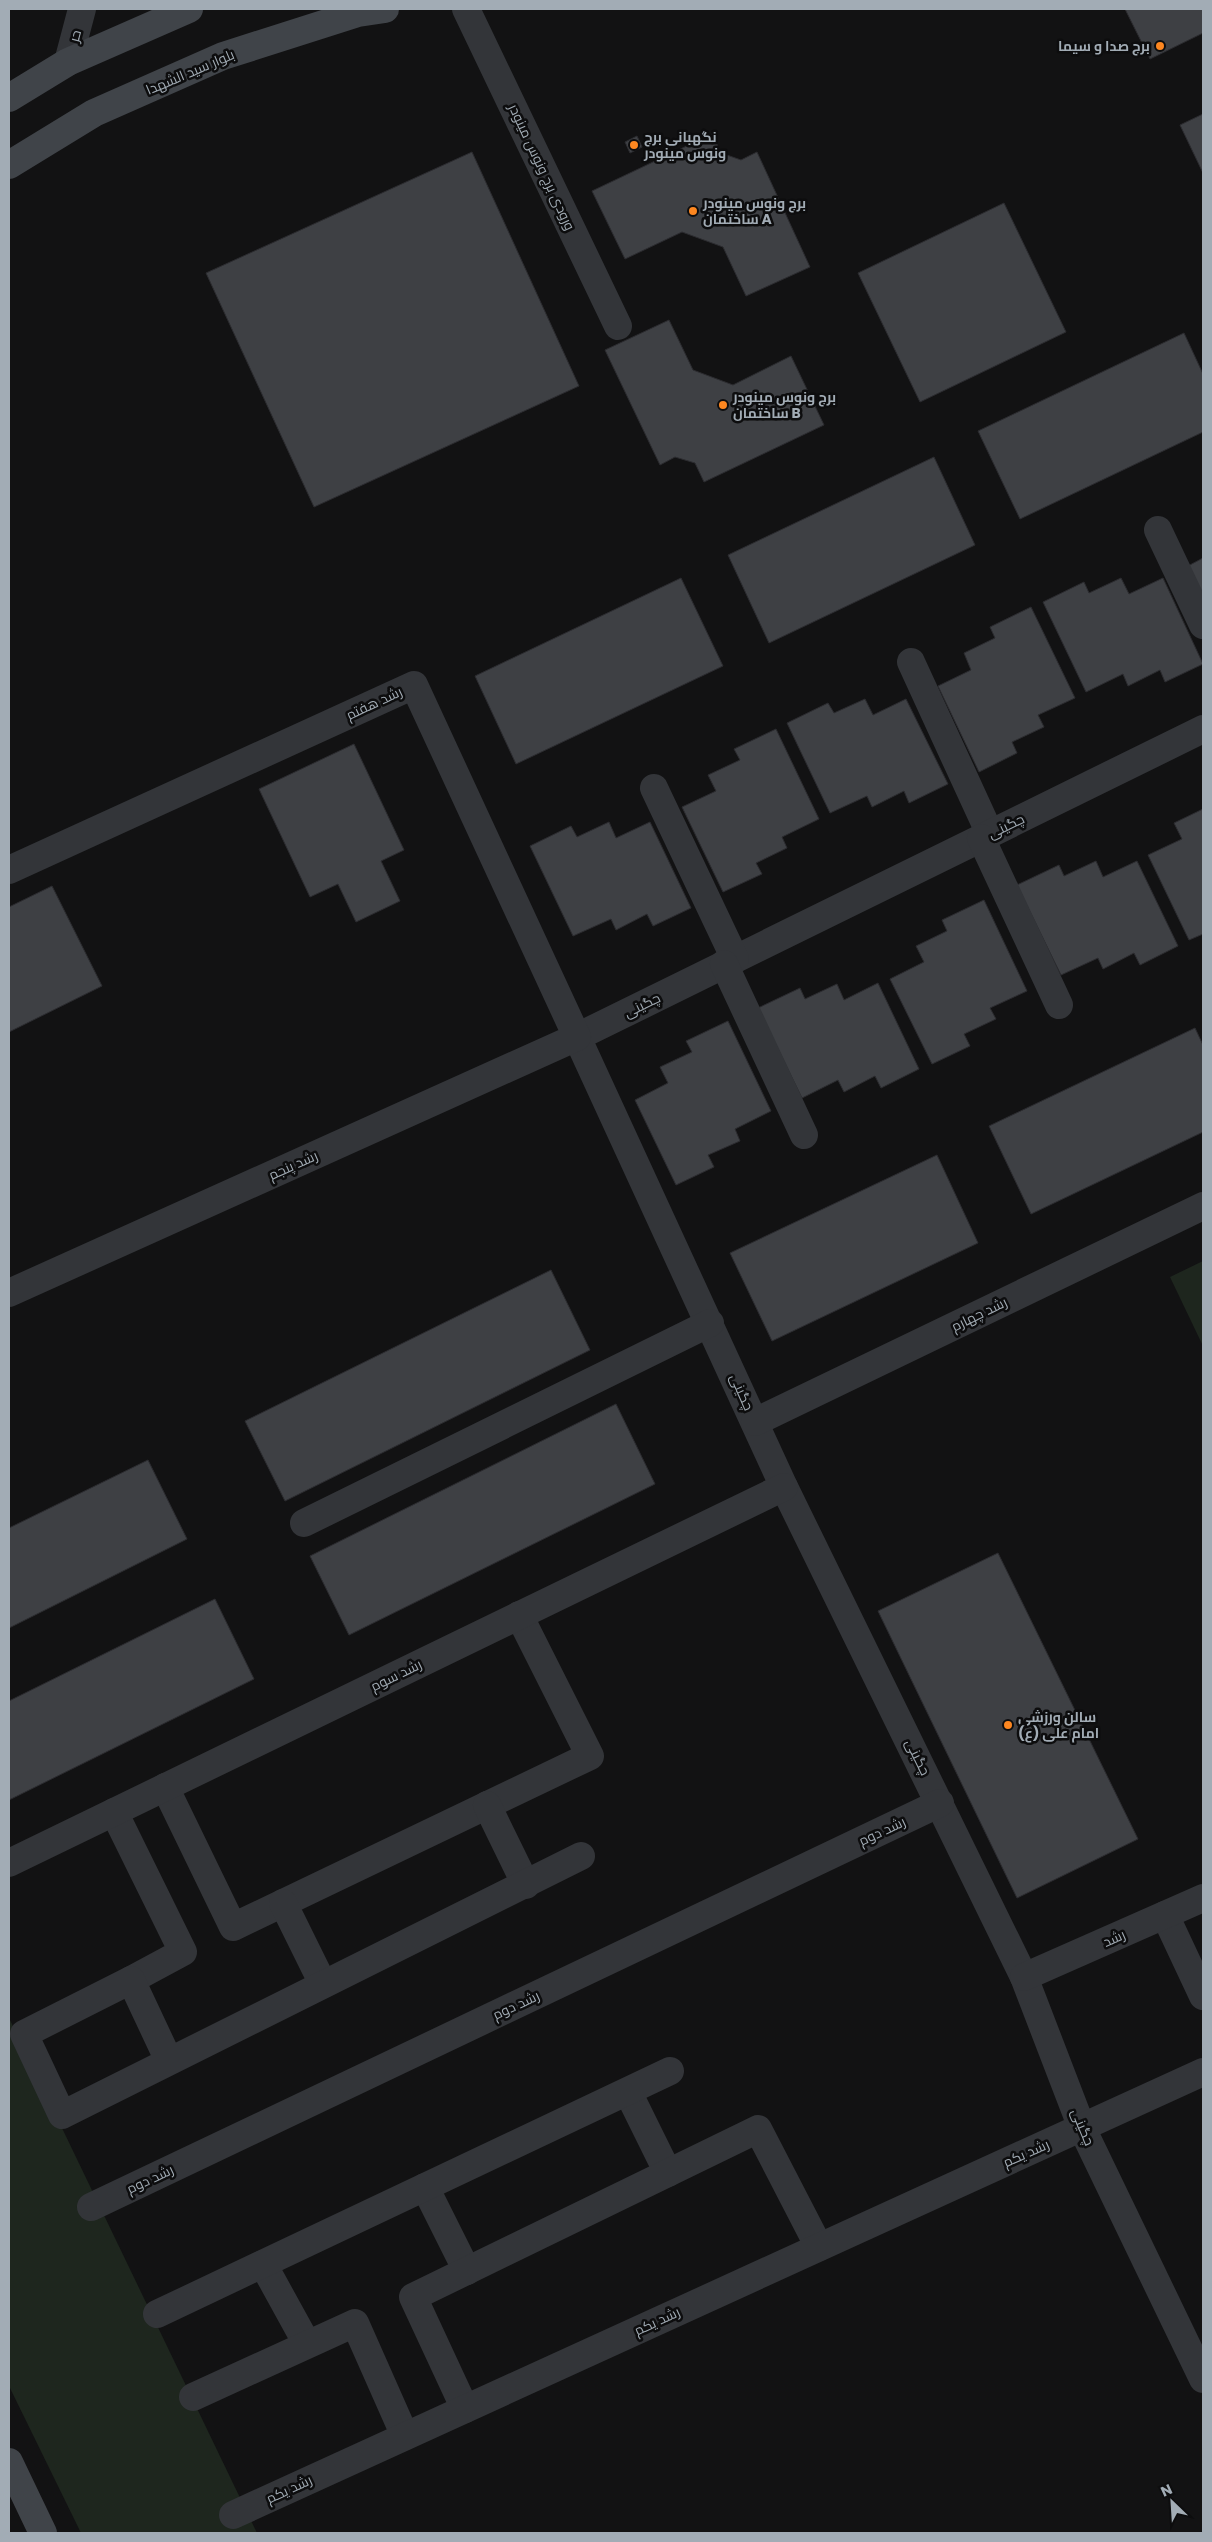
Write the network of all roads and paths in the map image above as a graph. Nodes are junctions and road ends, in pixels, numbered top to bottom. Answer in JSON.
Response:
{"nodes":[{"id":1,"x":82,"y":9,"type":"edge"},
{"id":2,"x":189,"y":9,"type":"edge"},
{"id":3,"x":385,"y":9,"type":"edge"},
{"id":4,"x":466,"y":9,"type":"edge"},
{"id":5,"x":68,"y":62,"type":"junction"},
{"id":6,"x":9,"y":98,"type":"edge"},
{"id":7,"x":9,"y":165,"type":"edge"},
{"id":8,"x":618,"y":326,"type":"dead end"},
{"id":9,"x":1158,"y":530,"type":"dead end"},
{"id":10,"x":1203,"y":625,"type":"edge"},
{"id":11,"x":911,"y":662,"type":"dead end"},
{"id":12,"x":1203,"y":729,"type":"edge"},
{"id":13,"x":654,"y":788,"type":"dead end"},
{"id":14,"x":986,"y":836,"type":"junction"},
{"id":15,"x":9,"y":870,"type":"edge"},
{"id":16,"x":730,"y":962,"type":"junction"},
{"id":17,"x":1059,"y":1005,"type":"dead end"},
{"id":18,"x":577,"y":1037,"type":"junction"},
{"id":19,"x":804,"y":1134,"type":"dead end"},
{"id":20,"x":1203,"y":1206,"type":"edge"},
{"id":21,"x":9,"y":1293,"type":"edge"},
{"id":22,"x":710,"y":1323,"type":"junction"},
{"id":23,"x":755,"y":1422,"type":"junction"},
{"id":24,"x":784,"y":1487,"type":"junction"},
{"id":25,"x":304,"y":1522,"type":"dead end"},
{"id":26,"x":520,"y":1615,"type":"junction"},
{"id":27,"x":164,"y":1787,"type":"junction"},
{"id":28,"x":940,"y":1803,"type":"junction"},
{"id":29,"x":487,"y":1805,"type":"junction"},
{"id":30,"x":114,"y":1812,"type":"junction"},
{"id":31,"x":581,"y":1856,"type":"dead end"},
{"id":32,"x":9,"y":1863,"type":"edge"},
{"id":33,"x":526,"y":1884,"type":"junction"},
{"id":34,"x":1203,"y":1898,"type":"edge"},
{"id":35,"x":283,"y":1904,"type":"junction"},
{"id":36,"x":1166,"y":1915,"type":"junction"},
{"id":37,"x":1024,"y":1977,"type":"junction"},
{"id":38,"x":131,"y":1980,"type":"junction"},
{"id":39,"x":323,"y":1984,"type":"junction"},
{"id":40,"x":1203,"y":1996,"type":"edge"},
{"id":41,"x":170,"y":2061,"type":"junction"},
{"id":42,"x":670,"y":2071,"type":"dead end"},
{"id":43,"x":1203,"y":2072,"type":"edge"},
{"id":44,"x":628,"y":2092,"type":"junction"},
{"id":45,"x":1082,"y":2128,"type":"junction"},
{"id":46,"x":668,"y":2173,"type":"junction"},
{"id":47,"x":425,"y":2187,"type":"junction"},
{"id":48,"x":92,"y":2207,"type":"dead end"},
{"id":49,"x":819,"y":2246,"type":"junction"},
{"id":50,"x":263,"y":2264,"type":"junction"},
{"id":51,"x":467,"y":2271,"type":"junction"},
{"id":52,"x":157,"y":2314,"type":"dead end"},
{"id":53,"x":307,"y":2344,"type":"junction"},
{"id":54,"x":1203,"y":2380,"type":"edge"},
{"id":55,"x":193,"y":2397,"type":"dead end"},
{"id":56,"x":465,"y":2409,"type":"junction"},
{"id":57,"x":405,"y":2436,"type":"junction"},
{"id":58,"x":9,"y":2462,"type":"edge"},
{"id":59,"x":232,"y":2515,"type":"dead end"},
{"id":60,"x":43,"y":2533,"type":"edge"}],
"edges":[{"from":1,"to":5,"type":"street","name":"حر"},
{"from":2,"to":5,"type":"main road"},
{"from":3,"to":7,"type":"main road","name":"بلوار سید الشهدا"},
{"from":4,"to":8,"type":"street","name":"ورودی برج ونوس مینودر"},
{"from":5,"to":6,"type":"main road"},
{"from":9,"to":10,"type":"street"},
{"from":11,"to":14,"type":"street"},
{"from":12,"to":14,"type":"street","name":"چگینی"},
{"from":13,"to":16,"type":"street"},
{"from":14,"to":16,"type":"street","name":"چگینی"},
{"from":14,"to":17,"type":"street"},
{"from":15,"to":18,"type":"street","name":"رشد هفتم"},
{"from":16,"to":18,"type":"street","name":"چگینی"},
{"from":16,"to":19,"type":"street"},
{"from":18,"to":21,"type":"street","name":"رشد پنجم"},
{"from":18,"to":22,"type":"street","name":"چگینی"},
{"from":20,"to":23,"type":"street","name":"رشد چهارم"},
{"from":22,"to":23,"type":"street","name":"چگینی"},
{"from":22,"to":25,"type":"street"},
{"from":23,"to":24,"type":"street","name":"چگینی"},
{"from":24,"to":26,"type":"street","name":"رشد سوم"},
{"from":24,"to":28,"type":"street","name":"چگینی"},
{"from":26,"to":27,"type":"street","name":"رشد سوم"},
{"from":26,"to":29,"type":"street"},
{"from":27,"to":30,"type":"street","name":"رشد سوم"},
{"from":27,"to":35,"type":"street"},
{"from":28,"to":37,"type":"street","name":"چگینی"},
{"from":28,"to":48,"type":"street","name":"رشد دوم"},
{"from":29,"to":33,"type":"street"},
{"from":29,"to":35,"type":"street"},
{"from":30,"to":32,"type":"street","name":"رشد سوم"},
{"from":30,"to":38,"type":"street"},
{"from":31,"to":33,"type":"street"},
{"from":33,"to":39,"type":"street"},
{"from":34,"to":36,"type":"street","name":"رشد"},
{"from":35,"to":39,"type":"street"},
{"from":36,"to":37,"type":"street","name":"رشد"},
{"from":36,"to":40,"type":"street"},
{"from":37,"to":45,"type":"street","name":"چگینی"},
{"from":38,"to":41,"type":"street"},
{"from":38,"to":41,"type":"street"},
{"from":39,"to":41,"type":"street"},
{"from":42,"to":44,"type":"street"},
{"from":43,"to":45,"type":"street","name":"رشد یکم"},
{"from":44,"to":46,"type":"street"},
{"from":44,"to":47,"type":"street"},
{"from":45,"to":49,"type":"street","name":"رشد یکم"},
{"from":45,"to":54,"type":"street","name":"چگینی"},
{"from":46,"to":49,"type":"street"},
{"from":46,"to":51,"type":"street"},
{"from":47,"to":50,"type":"street"},
{"from":47,"to":51,"type":"street"},
{"from":49,"to":56,"type":"street","name":"رشد یکم"},
{"from":50,"to":52,"type":"street"},
{"from":50,"to":53,"type":"street"},
{"from":51,"to":56,"type":"street"},
{"from":53,"to":55,"type":"street"},
{"from":53,"to":57,"type":"street"},
{"from":56,"to":57,"type":"street","name":"رشد یکم"},
{"from":57,"to":59,"type":"street","name":"رشد یکم"},
{"from":58,"to":60,"type":"main road"}]}
